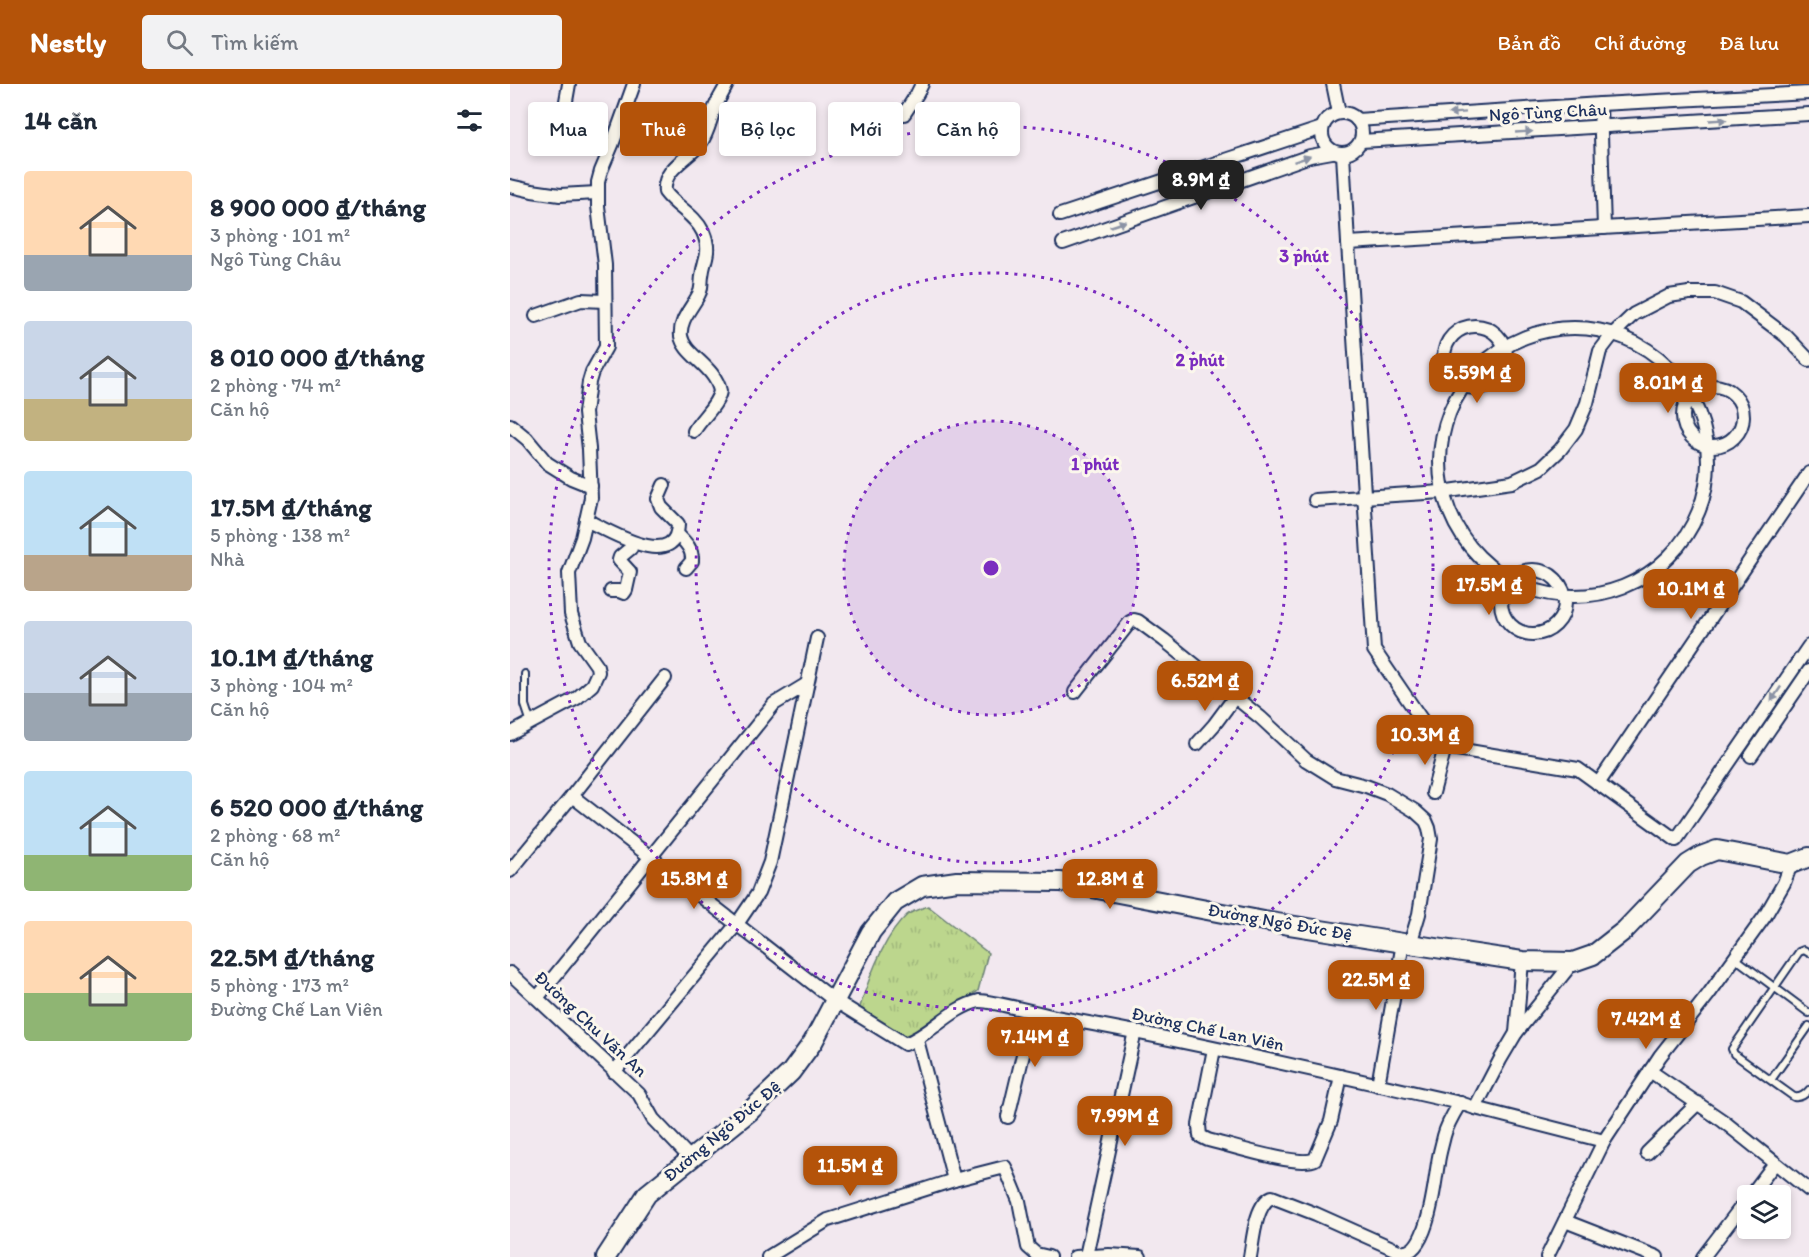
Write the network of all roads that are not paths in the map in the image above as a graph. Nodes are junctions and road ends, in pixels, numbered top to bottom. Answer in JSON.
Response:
{"nodes":[{"id":1,"x":569,"y":84,"type":"edge"},
{"id":2,"x":634,"y":84,"type":"edge"},
{"id":3,"x":728,"y":84,"type":"edge"},
{"id":4,"x":922,"y":84,"type":"edge"},
{"id":5,"x":1333,"y":84,"type":"edge"},
{"id":6,"x":1809,"y":93,"type":"edge"},
{"id":7,"x":566,"y":101,"type":"dead end"},
{"id":8,"x":1600,"y":104,"type":"junction"},
{"id":9,"x":1339,"y":113,"type":"junction"},
{"id":10,"x":904,"y":114,"type":"dead end"},
{"id":11,"x":1809,"y":114,"type":"edge"},
{"id":12,"x":1357,"y":120,"type":"junction"},
{"id":13,"x":1601,"y":127,"type":"junction"},
{"id":14,"x":1322,"y":128,"type":"junction"},
{"id":15,"x":1361,"y":141,"type":"junction"},
{"id":16,"x":1338,"y":153,"type":"junction"},
{"id":17,"x":510,"y":186,"type":"edge"},
{"id":18,"x":597,"y":193,"type":"junction"},
{"id":19,"x":1060,"y":214,"type":"dead end"},
{"id":20,"x":1809,"y":216,"type":"edge"},
{"id":21,"x":1604,"y":228,"type":"junction"},
{"id":22,"x":1063,"y":243,"type":"dead end"},
{"id":23,"x":1348,"y":243,"type":"junction"},
{"id":24,"x":604,"y":301,"type":"junction"},
{"id":25,"x":536,"y":316,"type":"dead end"},
{"id":26,"x":1613,"y":334,"type":"junction"},
{"id":27,"x":1504,"y":345,"type":"junction"},
{"id":28,"x":1809,"y":360,"type":"edge"},
{"id":29,"x":1464,"y":387,"type":"junction"},
{"id":30,"x":1692,"y":395,"type":"junction"},
{"id":31,"x":510,"y":425,"type":"edge"},
{"id":32,"x":694,"y":430,"type":"dead end"},
{"id":33,"x":1708,"y":446,"type":"junction"},
{"id":34,"x":1809,"y":473,"type":"edge"},
{"id":35,"x":664,"y":485,"type":"dead end"},
{"id":36,"x":591,"y":486,"type":"junction"},
{"id":37,"x":1442,"y":492,"type":"junction"},
{"id":38,"x":1364,"y":498,"type":"junction"},
{"id":39,"x":1315,"y":500,"type":"dead end"},
{"id":40,"x":586,"y":520,"type":"junction"},
{"id":41,"x":676,"y":534,"type":"junction"},
{"id":42,"x":631,"y":542,"type":"junction"},
{"id":43,"x":686,"y":568,"type":"dead end"},
{"id":44,"x":1510,"y":580,"type":"junction"},
{"id":45,"x":611,"y":591,"type":"dead end"},
{"id":46,"x":1564,"y":598,"type":"junction"},
{"id":47,"x":816,"y":638,"type":"dead end"},
{"id":48,"x":1809,"y":646,"type":"edge"},
{"id":49,"x":1809,"y":671,"type":"edge"},
{"id":50,"x":525,"y":674,"type":"dead end"},
{"id":51,"x":665,"y":678,"type":"dead end"},
{"id":52,"x":807,"y":684,"type":"junction"},
{"id":53,"x":1075,"y":692,"type":"dead end"},
{"id":54,"x":1234,"y":698,"type":"junction"},
{"id":55,"x":531,"y":724,"type":"junction"},
{"id":56,"x":510,"y":734,"type":"edge"},
{"id":57,"x":1197,"y":744,"type":"dead end"},
{"id":58,"x":1445,"y":747,"type":"junction"},
{"id":59,"x":1750,"y":756,"type":"dead end"},
{"id":60,"x":1598,"y":784,"type":"junction"},
{"id":61,"x":1433,"y":793,"type":"dead end"},
{"id":62,"x":572,"y":796,"type":"junction"},
{"id":63,"x":650,"y":857,"type":"junction"},
{"id":64,"x":1809,"y":857,"type":"edge"},
{"id":65,"x":1791,"y":864,"type":"junction"},
{"id":66,"x":510,"y":871,"type":"edge"},
{"id":67,"x":737,"y":924,"type":"junction"},
{"id":68,"x":1407,"y":943,"type":"junction"},
{"id":69,"x":1809,"y":953,"type":"edge"},
{"id":70,"x":1735,"y":958,"type":"junction"},
{"id":71,"x":1522,"y":961,"type":"junction"},
{"id":72,"x":1573,"y":962,"type":"junction"},
{"id":73,"x":510,"y":973,"type":"edge"},
{"id":74,"x":1774,"y":987,"type":"junction"},
{"id":75,"x":537,"y":998,"type":"junction"},
{"id":76,"x":834,"y":1000,"type":"junction"},
{"id":77,"x":1033,"y":1013,"type":"junction"},
{"id":78,"x":1809,"y":1013,"type":"edge"},
{"id":79,"x":1809,"y":1026,"type":"edge"},
{"id":80,"x":1135,"y":1031,"type":"junction"},
{"id":81,"x":1516,"y":1033,"type":"junction"},
{"id":82,"x":917,"y":1040,"type":"junction"},
{"id":83,"x":1214,"y":1048,"type":"junction"},
{"id":84,"x":1650,"y":1071,"type":"junction"},
{"id":85,"x":614,"y":1072,"type":"junction"},
{"id":86,"x":1341,"y":1076,"type":"junction"},
{"id":87,"x":1772,"y":1080,"type":"junction"},
{"id":88,"x":1378,"y":1085,"type":"junction"},
{"id":89,"x":1809,"y":1090,"type":"edge"},
{"id":90,"x":1460,"y":1103,"type":"junction"},
{"id":91,"x":1698,"y":1103,"type":"junction"},
{"id":92,"x":1475,"y":1108,"type":"junction"},
{"id":93,"x":1008,"y":1117,"type":"dead end"},
{"id":94,"x":1604,"y":1141,"type":"junction"},
{"id":95,"x":1647,"y":1153,"type":"dead end"},
{"id":96,"x":691,"y":1159,"type":"junction"},
{"id":97,"x":1775,"y":1163,"type":"junction"},
{"id":98,"x":954,"y":1180,"type":"junction"},
{"id":99,"x":1758,"y":1185,"type":"edge"},
{"id":100,"x":1809,"y":1190,"type":"edge"},
{"id":101,"x":1737,"y":1213,"type":"edge"},
{"id":102,"x":1565,"y":1221,"type":"junction"},
{"id":103,"x":1081,"y":1256,"type":"edge"},
{"id":104,"x":606,"y":1257,"type":"edge"},
{"id":105,"x":768,"y":1257,"type":"edge"},
{"id":106,"x":1049,"y":1257,"type":"edge"},
{"id":107,"x":1140,"y":1257,"type":"edge"},
{"id":108,"x":1250,"y":1257,"type":"edge"},
{"id":109,"x":1547,"y":1257,"type":"edge"},
{"id":110,"x":1657,"y":1257,"type":"edge"},
{"id":111,"x":1703,"y":1257,"type":"edge"}],
"edges":[{"from":1,"to":7,"type":"street"},
{"from":2,"to":18,"type":"street"},
{"from":3,"to":32,"type":"street"},
{"from":4,"to":10,"type":"street"},
{"from":5,"to":9,"type":"street"},
{"from":6,"to":8,"type":"street","name":"Ngô Tùng Châu"},
{"from":8,"to":12,"type":"street","name":"Ngô Tùng Châu","one_way":true},
{"from":8,"to":13,"type":"street"},
{"from":9,"to":12,"type":"street"},
{"from":9,"to":14,"type":"street"},
{"from":13,"to":11,"type":"street","name":"Ngô Tùng Châu","one_way":true},
{"from":12,"to":15,"type":"street"},
{"from":15,"to":13,"type":"street","name":"Ngô Tùng Châu","one_way":true},
{"from":13,"to":21,"type":"street"},
{"from":14,"to":16,"type":"street"},
{"from":14,"to":19,"type":"street"},
{"from":15,"to":16,"type":"street"},
{"from":22,"to":16,"type":"street","one_way":true},
{"from":16,"to":23,"type":"street"},
{"from":17,"to":18,"type":"street"},
{"from":18,"to":24,"type":"street"},
{"from":20,"to":21,"type":"street"},
{"from":21,"to":23,"type":"street"},
{"from":23,"to":38,"type":"street"},
{"from":24,"to":25,"type":"street"},
{"from":24,"to":36,"type":"street"},
{"from":26,"to":27,"type":"street"},
{"from":26,"to":28,"type":"street"},
{"from":26,"to":30,"type":"street"},
{"from":26,"to":37,"type":"street"},
{"from":27,"to":29,"type":"street"},
{"from":27,"to":29,"type":"street"},
{"from":27,"to":29,"type":"street"},
{"from":29,"to":37,"type":"street"},
{"from":30,"to":33,"type":"street"},
{"from":30,"to":33,"type":"street"},
{"from":30,"to":33,"type":"street"},
{"from":31,"to":36,"type":"street"},
{"from":33,"to":46,"type":"street"},
{"from":34,"to":60,"type":"street"},
{"from":35,"to":41,"type":"street"},
{"from":36,"to":40,"type":"street"},
{"from":37,"to":38,"type":"street"},
{"from":37,"to":44,"type":"street"},
{"from":38,"to":39,"type":"street"},
{"from":38,"to":58,"type":"street"},
{"from":40,"to":42,"type":"street"},
{"from":40,"to":55,"type":"street"},
{"from":41,"to":42,"type":"street"},
{"from":41,"to":43,"type":"street"},
{"from":42,"to":45,"type":"street"},
{"from":44,"to":46,"type":"street"},
{"from":44,"to":46,"type":"street"},
{"from":44,"to":46,"type":"street"},
{"from":47,"to":52,"type":"street"},
{"from":48,"to":60,"type":"street","one_way":true},
{"from":49,"to":59,"type":"street"},
{"from":50,"to":55,"type":"lane"},
{"from":51,"to":62,"type":"street"},
{"from":52,"to":63,"type":"street"},
{"from":52,"to":67,"type":"street"},
{"from":53,"to":54,"type":"street"},
{"from":54,"to":57,"type":"street"},
{"from":54,"to":68,"type":"street"},
{"from":55,"to":56,"type":"street"},
{"from":58,"to":60,"type":"street"},
{"from":58,"to":61,"type":"street"},
{"from":62,"to":63,"type":"street"},
{"from":62,"to":66,"type":"street"},
{"from":63,"to":67,"type":"street"},
{"from":63,"to":75,"type":"street"},
{"from":64,"to":65,"type":"main road"},
{"from":65,"to":70,"type":"street"},
{"from":65,"to":72,"type":"main road","name":"Đường Ngô Đức Đệ"},
{"from":67,"to":76,"type":"street"},
{"from":67,"to":85,"type":"street"},
{"from":68,"to":71,"type":"main road","name":"Đường Ngô Đức Đệ"},
{"from":68,"to":76,"type":"main road","name":"Đường Ngô Đức Đệ"},
{"from":68,"to":88,"type":"street"},
{"from":69,"to":74,"type":"lane"},
{"from":70,"to":74,"type":"lane"},
{"from":70,"to":84,"type":"street"},
{"from":71,"to":72,"type":"main road","name":"Đường Ngô Đức Đệ"},
{"from":71,"to":81,"type":"street"},
{"from":72,"to":81,"type":"street"},
{"from":73,"to":75,"type":"street","name":"Đường Chu Văn An"},
{"from":74,"to":78,"type":"lane"},
{"from":74,"to":87,"type":"lane"},
{"from":75,"to":85,"type":"street","name":"Đường Chu Văn An"},
{"from":76,"to":82,"type":"street"},
{"from":76,"to":96,"type":"main road","name":"Đường Ngô Đức Đệ"},
{"from":77,"to":80,"type":"street","name":"Đường Chế Lan Viên"},
{"from":77,"to":82,"type":"street","name":"Đường Chế Lan Viên"},
{"from":77,"to":93,"type":"street"},
{"from":79,"to":87,"type":"lane"},
{"from":80,"to":83,"type":"street","name":"Đường Chế Lan Viên"},
{"from":80,"to":103,"type":"street"},
{"from":81,"to":92,"type":"street"},
{"from":82,"to":98,"type":"street"},
{"from":83,"to":86,"type":"street","name":"Đường Chế Lan Viên"},
{"from":83,"to":86,"type":"street"},
{"from":84,"to":91,"type":"street"},
{"from":84,"to":94,"type":"street"},
{"from":85,"to":96,"type":"street","name":"Đường Chu Văn An"},
{"from":86,"to":88,"type":"street","name":"Đường Chế Lan Viên"},
{"from":87,"to":89,"type":"lane"},
{"from":88,"to":90,"type":"street","name":"Đường Chế Lan Viên"},
{"from":90,"to":92,"type":"street","name":"Đường Chế Lan Viên"},
{"from":90,"to":108,"type":"street"},
{"from":91,"to":95,"type":"street"},
{"from":91,"to":97,"type":"street"},
{"from":92,"to":94,"type":"street","name":"Đường Chế Lan Viên"},
{"from":94,"to":102,"type":"street"},
{"from":96,"to":104,"type":"main road","name":"Đường Ngô Đức Đệ"},
{"from":97,"to":99,"type":"street"},
{"from":97,"to":100,"type":"street"},
{"from":98,"to":105,"type":"street"},
{"from":98,"to":106,"type":"street"},
{"from":101,"to":111,"type":"street"},
{"from":102,"to":109,"type":"street"},
{"from":102,"to":110,"type":"street"},
{"from":103,"to":107,"type":"street"}]}
